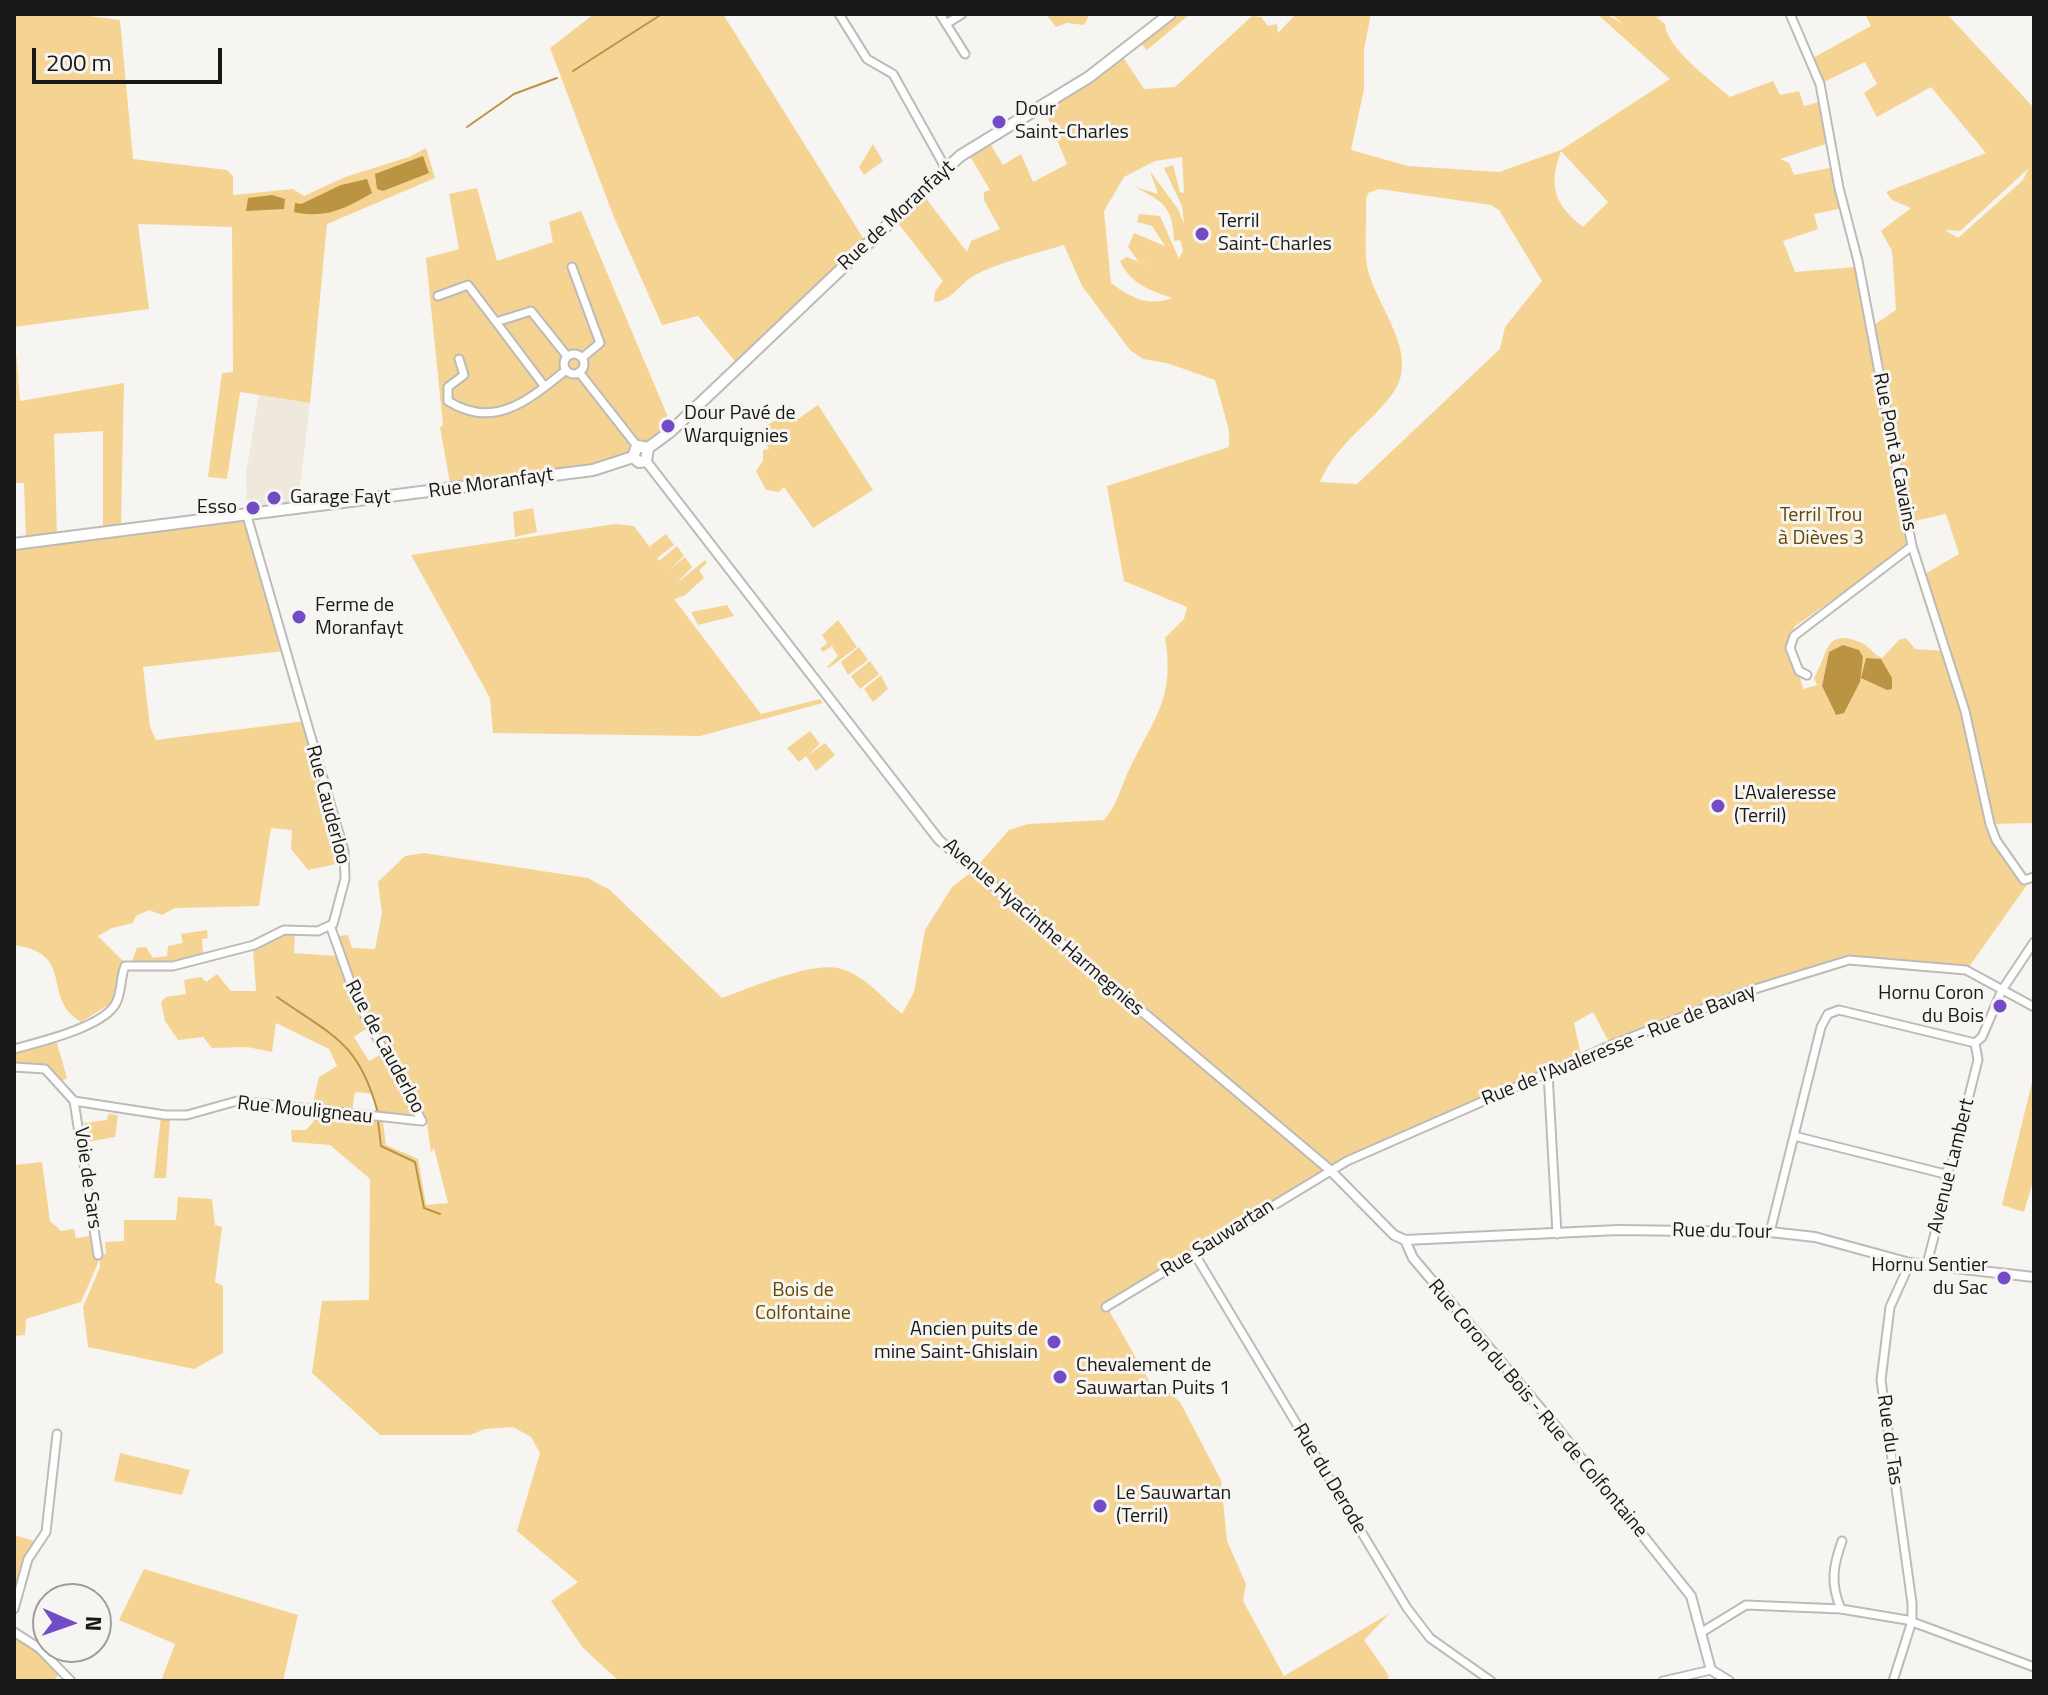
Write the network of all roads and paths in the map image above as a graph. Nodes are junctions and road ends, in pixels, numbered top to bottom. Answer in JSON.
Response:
{"nodes":[{"id":1,"x":839,"y":14,"type":"edge"},
{"id":2,"x":940,"y":14,"type":"edge"},
{"id":3,"x":962,"y":14,"type":"edge"},
{"id":4,"x":1170,"y":14,"type":"edge"},
{"id":5,"x":1790,"y":14,"type":"edge"},
{"id":6,"x":946,"y":24,"type":"junction"},
{"id":7,"x":965,"y":54,"type":"dead end"},
{"id":8,"x":946,"y":169,"type":"junction"},
{"id":9,"x":572,"y":267,"type":"dead end"},
{"id":10,"x":438,"y":296,"type":"dead end"},
{"id":11,"x":496,"y":322,"type":"junction"},
{"id":12,"x":567,"y":356,"type":"junction"},
{"id":13,"x":582,"y":358,"type":"junction"},
{"id":14,"x":459,"y":359,"type":"dead end"},
{"id":15,"x":566,"y":370,"type":"junction"},
{"id":16,"x":579,"y":372,"type":"junction"},
{"id":17,"x":545,"y":387,"type":"junction"},
{"id":18,"x":639,"y":451,"type":"junction"},
{"id":19,"x":646,"y":461,"type":"joint"},
{"id":20,"x":247,"y":516,"type":"junction"},
{"id":21,"x":14,"y":544,"type":"edge"},
{"id":22,"x":1912,"y":546,"type":"junction"},
{"id":23,"x":1807,"y":675,"type":"dead end"},
{"id":24,"x":2034,"y":877,"type":"edge"},
{"id":25,"x":331,"y":928,"type":"junction"},
{"id":26,"x":2034,"y":942,"type":"edge"},
{"id":27,"x":2002,"y":990,"type":"junction"},
{"id":28,"x":2034,"y":1007,"type":"edge"},
{"id":29,"x":1975,"y":1043,"type":"junction"},
{"id":30,"x":14,"y":1049,"type":"edge"},
{"id":31,"x":14,"y":1067,"type":"edge"},
{"id":32,"x":1548,"y":1073,"type":"junction"},
{"id":33,"x":74,"y":1101,"type":"junction"},
{"id":34,"x":422,"y":1121,"type":"joint"},
{"id":35,"x":1794,"y":1136,"type":"junction"},
{"id":36,"x":1330,"y":1170,"type":"junction"},
{"id":37,"x":1945,"y":1174,"type":"junction"},
{"id":38,"x":1770,"y":1232,"type":"junction"},
{"id":39,"x":1557,"y":1234,"type":"junction"},
{"id":40,"x":1405,"y":1240,"type":"junction"},
{"id":41,"x":1194,"y":1253,"type":"junction"},
{"id":42,"x":98,"y":1255,"type":"dead end"},
{"id":43,"x":1910,"y":1263,"type":"junction"},
{"id":44,"x":1927,"y":1264,"type":"junction"},
{"id":45,"x":2034,"y":1277,"type":"edge"},
{"id":46,"x":1106,"y":1307,"type":"dead end"},
{"id":47,"x":57,"y":1434,"type":"dead end"},
{"id":48,"x":1842,"y":1541,"type":"dead end"},
{"id":49,"x":14,"y":1609,"type":"edge"},
{"id":50,"x":1841,"y":1609,"type":"junction"},
{"id":51,"x":1909,"y":1620,"type":"junction"},
{"id":52,"x":14,"y":1632,"type":"edge"},
{"id":53,"x":1702,"y":1632,"type":"junction"},
{"id":54,"x":2034,"y":1667,"type":"edge"},
{"id":55,"x":1711,"y":1670,"type":"junction"},
{"id":56,"x":71,"y":1681,"type":"edge"},
{"id":57,"x":1491,"y":1681,"type":"edge"},
{"id":58,"x":1663,"y":1681,"type":"edge"},
{"id":59,"x":1729,"y":1681,"type":"edge"},
{"id":60,"x":1893,"y":1681,"type":"edge"}],
"edges":[{"from":1,"to":8,"type":"street"},
{"from":2,"to":6,"type":"street"},
{"from":3,"to":6,"type":"street"},
{"from":4,"to":8,"type":"main road","name":"Rue de Moranfayt"},
{"from":5,"to":22,"type":"street","name":"Rue Pont à Cavains"},
{"from":6,"to":7,"type":"street"},
{"from":8,"to":18,"type":"main road","name":"Rue de Moranfayt"},
{"from":9,"to":13,"type":"street"},
{"from":10,"to":11,"type":"street"},
{"from":11,"to":12,"type":"street"},
{"from":11,"to":17,"type":"street"},
{"from":12,"to":13,"type":"street"},
{"from":12,"to":15,"type":"street"},
{"from":13,"to":16,"type":"street"},
{"from":14,"to":17,"type":"street"},
{"from":15,"to":16,"type":"street"},
{"from":15,"to":17,"type":"street"},
{"from":16,"to":18,"type":"street"},
{"from":18,"to":19,"type":"main road"},
{"from":18,"to":20,"type":"main road","name":"Rue Moranfayt"},
{"from":19,"to":36,"type":"street","name":"Avenue Hyacinthe Harmegnies"},
{"from":20,"to":21,"type":"main road","name":"Rue Moranfayt"},
{"from":20,"to":25,"type":"street","name":"Rue Cauderloo"},
{"from":22,"to":23,"type":"street"},
{"from":22,"to":24,"type":"street","name":"Rue Pont à Cavains"},
{"from":25,"to":30,"type":"street"},
{"from":25,"to":34,"type":"street","name":"Rue de Cauderloo"},
{"from":26,"to":27,"type":"street","name":"Avenue Lambert"},
{"from":27,"to":28,"type":"street"},
{"from":27,"to":29,"type":"street","name":"Avenue Lambert"},
{"from":27,"to":32,"type":"street","name":"Rue de l'Avaleresse - Rue de Bavay"},
{"from":29,"to":35,"type":"street"},
{"from":29,"to":37,"type":"street","name":"Avenue Lambert"},
{"from":31,"to":33,"type":"street"},
{"from":32,"to":36,"type":"street","name":"Rue de l'Avaleresse - Rue de Bavay"},
{"from":32,"to":39,"type":"street"},
{"from":33,"to":34,"type":"street","name":"Rue Mouligneau"},
{"from":33,"to":42,"type":"street","name":"Voie de Sars"},
{"from":35,"to":37,"type":"street"},
{"from":35,"to":38,"type":"street"},
{"from":36,"to":40,"type":"street","name":"Rue Coron du Bois - Rue de Colfontaine"},
{"from":36,"to":41,"type":"street","name":"Rue Sauwartan"},
{"from":37,"to":44,"type":"street","name":"Avenue Lambert"},
{"from":38,"to":39,"type":"street","name":"Rue du Tour"},
{"from":38,"to":43,"type":"street","name":"Rue du Tour"},
{"from":39,"to":40,"type":"street","name":"Rue du Tour"},
{"from":40,"to":53,"type":"street","name":"Rue Coron du Bois - Rue de Colfontaine"},
{"from":41,"to":46,"type":"street","name":"Rue Sauwartan"},
{"from":41,"to":57,"type":"street","name":"Rue du Derode"},
{"from":43,"to":44,"type":"street","name":"Rue du Tour"},
{"from":43,"to":51,"type":"street","name":"Rue du Tas"},
{"from":44,"to":45,"type":"street","name":"Rue du Tour"},
{"from":47,"to":49,"type":"street"},
{"from":48,"to":50,"type":"street"},
{"from":50,"to":51,"type":"street"},
{"from":50,"to":53,"type":"street"},
{"from":51,"to":54,"type":"street"},
{"from":51,"to":60,"type":"street"},
{"from":52,"to":56,"type":"street"},
{"from":53,"to":55,"type":"street","name":"Rue Coron du Bois - Rue de Colfontaine"},
{"from":55,"to":58,"type":"street"},
{"from":55,"to":59,"type":"street"}]}
